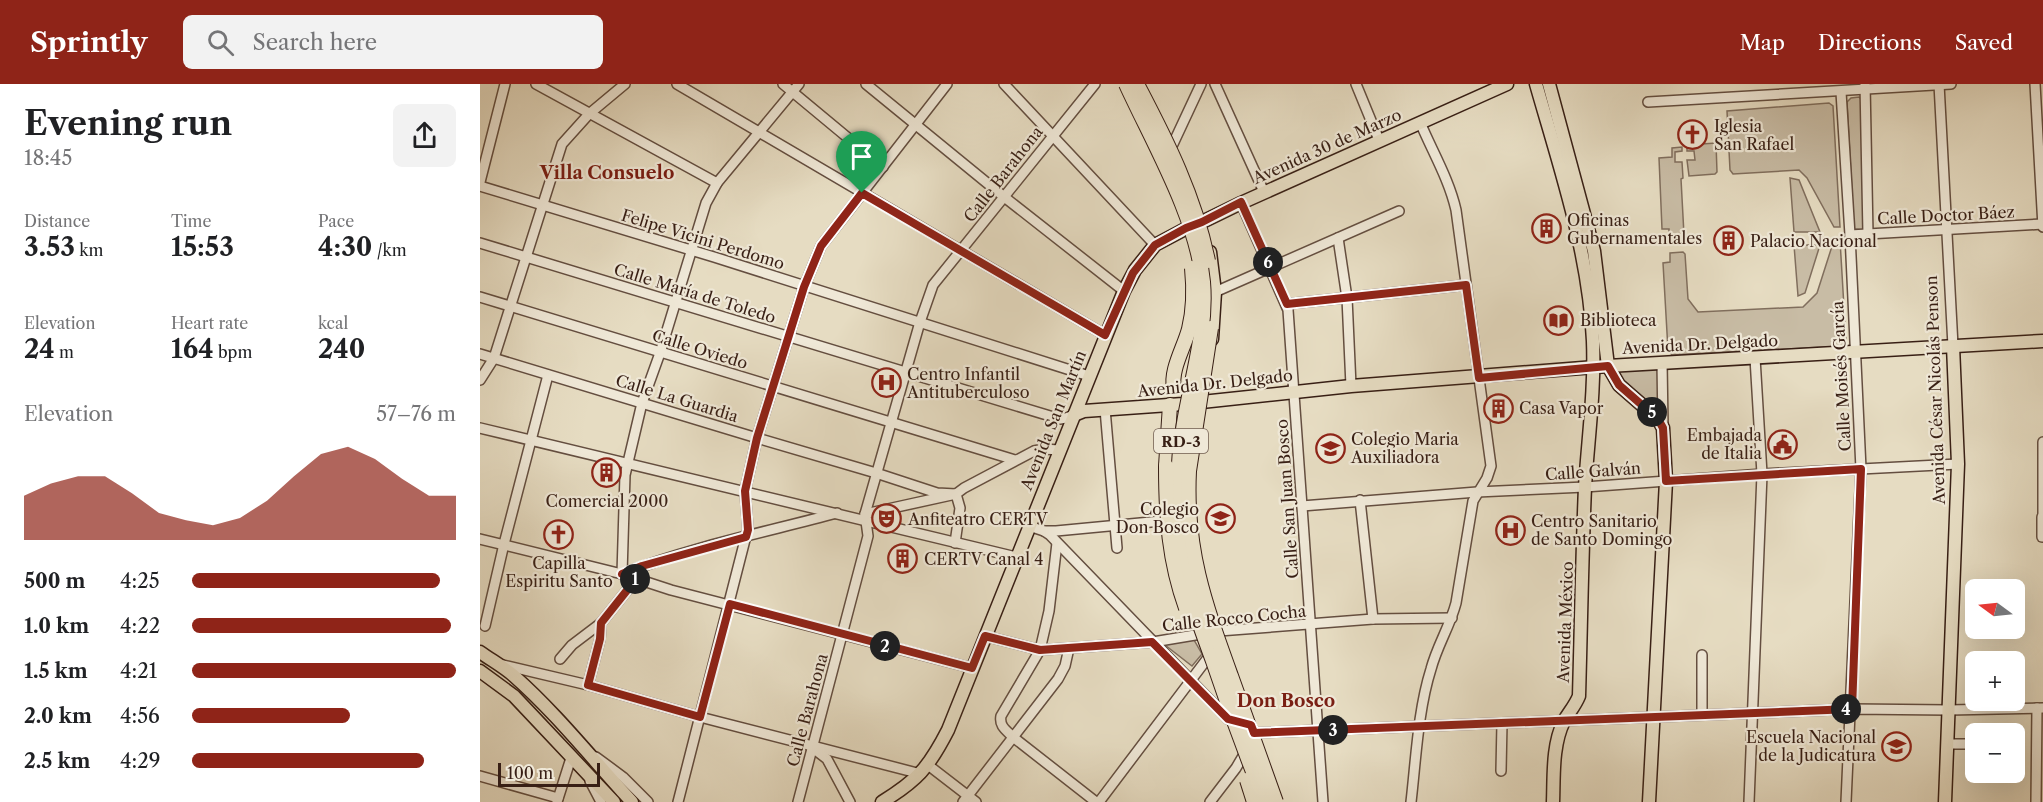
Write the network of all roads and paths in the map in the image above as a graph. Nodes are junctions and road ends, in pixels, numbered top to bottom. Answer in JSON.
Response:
{"nodes":[{"id":1,"x":505,"y":84,"type":"edge"},
{"id":2,"x":536,"y":84,"type":"edge"},
{"id":3,"x":625,"y":84,"type":"edge"},
{"id":4,"x":677,"y":84,"type":"edge"},
{"id":5,"x":783,"y":84,"type":"edge"},
{"id":6,"x":866,"y":84,"type":"edge"},
{"id":7,"x":947,"y":84,"type":"edge"},
{"id":8,"x":1004,"y":84,"type":"edge"},
{"id":9,"x":1095,"y":84,"type":"edge"},
{"id":10,"x":1124,"y":84,"type":"edge"},
{"id":11,"x":1138,"y":84,"type":"edge"},
{"id":12,"x":1201,"y":84,"type":"edge"},
{"id":13,"x":1215,"y":84,"type":"edge"},
{"id":14,"x":1356,"y":84,"type":"edge"},
{"id":15,"x":1506,"y":84,"type":"edge"},
{"id":16,"x":1536,"y":84,"type":"edge"},
{"id":17,"x":1550,"y":84,"type":"edge"},
{"id":18,"x":1849,"y":84,"type":"edge"},
{"id":19,"x":1939,"y":84,"type":"edge"},
{"id":20,"x":1951,"y":84,"type":"edge"},
{"id":21,"x":2036,"y":84,"type":"edge"},
{"id":22,"x":1865,"y":87,"type":"edge"},
{"id":23,"x":796,"y":88,"type":"edge"},
{"id":24,"x":1486,"y":88,"type":"edge"},
{"id":25,"x":1841,"y":92,"type":"junction"},
{"id":26,"x":1648,"y":102,"type":"dead end"},
{"id":27,"x":589,"y":114,"type":"junction"},
{"id":28,"x":1420,"y":122,"type":"junction"},
{"id":29,"x":915,"y":125,"type":"junction"},
{"id":30,"x":760,"y":131,"type":"junction"},
{"id":31,"x":1053,"y":135,"type":"junction"},
{"id":32,"x":1379,"y":140,"type":"junction"},
{"id":33,"x":1173,"y":144,"type":"junction"},
{"id":34,"x":883,"y":167,"type":"junction"},
{"id":35,"x":717,"y":183,"type":"junction"},
{"id":36,"x":480,"y":184,"type":"edge"},
{"id":37,"x":1264,"y":192,"type":"junction"},
{"id":38,"x":862,"y":193,"type":"junction"},
{"id":39,"x":1003,"y":196,"type":"junction"},
{"id":40,"x":1241,"y":202,"type":"junction"},
{"id":41,"x":542,"y":205,"type":"junction"},
{"id":42,"x":1399,"y":211,"type":"dead end"},
{"id":43,"x":2043,"y":225,"type":"edge"},
{"id":44,"x":1194,"y":226,"type":"junction"},
{"id":45,"x":1945,"y":230,"type":"junction"},
{"id":46,"x":1868,"y":234,"type":"junction"},
{"id":47,"x":1850,"y":235,"type":"junction"},
{"id":48,"x":1338,"y":238,"type":"junction"},
{"id":49,"x":480,"y":243,"type":"edge"},
{"id":50,"x":1155,"y":245,"type":"junction"},
{"id":51,"x":690,"y":250,"type":"junction"},
{"id":52,"x":962,"y":251,"type":"junction"},
{"id":53,"x":527,"y":257,"type":"junction"},
{"id":54,"x":1270,"y":267,"type":"junction"},
{"id":55,"x":1466,"y":285,"type":"junction"},
{"id":56,"x":804,"y":287,"type":"junction"},
{"id":57,"x":1198,"y":289,"type":"junction"},
{"id":58,"x":1124,"y":291,"type":"junction"},
{"id":59,"x":1215,"y":292,"type":"junction"},
{"id":60,"x":480,"y":297,"type":"edge"},
{"id":61,"x":1347,"y":298,"type":"junction"},
{"id":62,"x":675,"y":303,"type":"junction"},
{"id":63,"x":1287,"y":304,"type":"junction"},
{"id":64,"x":511,"y":307,"type":"junction"},
{"id":65,"x":920,"y":322,"type":"junction"},
{"id":66,"x":1105,"y":335,"type":"junction"},
{"id":67,"x":788,"y":336,"type":"junction"},
{"id":68,"x":2043,"y":341,"type":"edge"},
{"id":69,"x":1953,"y":346,"type":"junction"},
{"id":70,"x":1856,"y":352,"type":"junction"},
{"id":71,"x":660,"y":353,"type":"junction"},
{"id":72,"x":480,"y":354,"type":"edge"},
{"id":73,"x":494,"y":358,"type":"junction"},
{"id":74,"x":1755,"y":358,"type":"junction"},
{"id":75,"x":1662,"y":362,"type":"junction"},
{"id":76,"x":1608,"y":366,"type":"junction"},
{"id":77,"x":1593,"y":368,"type":"junction"},
{"id":78,"x":905,"y":372,"type":"junction"},
{"id":79,"x":548,"y":375,"type":"junction"},
{"id":80,"x":1089,"y":376,"type":"junction"},
{"id":81,"x":1479,"y":378,"type":"junction"},
{"id":82,"x":480,"y":380,"type":"edge"},
{"id":83,"x":1351,"y":386,"type":"junction"},
{"id":84,"x":773,"y":387,"type":"junction"},
{"id":85,"x":1294,"y":392,"type":"junction"},
{"id":86,"x":1203,"y":402,"type":"junction"},
{"id":87,"x":642,"y":403,"type":"junction"},
{"id":88,"x":1176,"y":404,"type":"junction"},
{"id":89,"x":1105,"y":409,"type":"junction"},
{"id":90,"x":1074,"y":415,"type":"junction"},
{"id":91,"x":890,"y":424,"type":"junction"},
{"id":92,"x":480,"y":428,"type":"edge"},
{"id":93,"x":1663,"y":428,"type":"junction"},
{"id":94,"x":757,"y":438,"type":"junction"},
{"id":95,"x":531,"y":441,"type":"junction"},
{"id":96,"x":2043,"y":442,"type":"edge"},
{"id":97,"x":1059,"y":450,"type":"junction"},
{"id":98,"x":1015,"y":460,"type":"junction"},
{"id":99,"x":628,"y":464,"type":"junction"},
{"id":100,"x":1958,"y":464,"type":"junction"},
{"id":101,"x":1861,"y":469,"type":"junction"},
{"id":102,"x":876,"y":473,"type":"junction"},
{"id":103,"x":1762,"y":474,"type":"junction"},
{"id":104,"x":1666,"y":481,"type":"junction"},
{"id":105,"x":1586,"y":487,"type":"junction"},
{"id":106,"x":745,"y":491,"type":"junction"},
{"id":107,"x":1477,"y":492,"type":"junction"},
{"id":108,"x":956,"y":494,"type":"junction"},
{"id":109,"x":1360,"y":500,"type":"junction"},
{"id":110,"x":1302,"y":506,"type":"junction"},
{"id":111,"x":837,"y":513,"type":"junction"},
{"id":112,"x":866,"y":517,"type":"junction"},
{"id":113,"x":2043,"y":517,"type":"edge"},
{"id":114,"x":1174,"y":519,"type":"junction"},
{"id":115,"x":1115,"y":525,"type":"junction"},
{"id":116,"x":1029,"y":526,"type":"junction"},
{"id":117,"x":1044,"y":531,"type":"junction"},
{"id":118,"x":746,"y":537,"type":"junction"},
{"id":119,"x":2042,"y":537,"type":"edge"},
{"id":120,"x":480,"y":538,"type":"edge"},
{"id":121,"x":955,"y":543,"type":"junction"},
{"id":122,"x":1057,"y":543,"type":"junction"},
{"id":123,"x":504,"y":544,"type":"junction"},
{"id":124,"x":1117,"y":548,"type":"dead end"},
{"id":125,"x":1016,"y":558,"type":"junction"},
{"id":126,"x":622,"y":574,"type":"junction"},
{"id":127,"x":636,"y":579,"type":"junction"},
{"id":128,"x":730,"y":604,"type":"junction"},
{"id":129,"x":1452,"y":618,"type":"junction"},
{"id":130,"x":1373,"y":619,"type":"junction"},
{"id":131,"x":601,"y":623,"type":"junction"},
{"id":132,"x":1311,"y":624,"type":"junction"},
{"id":133,"x":485,"y":626,"type":"dead end"},
{"id":134,"x":1198,"y":633,"type":"junction"},
{"id":135,"x":1223,"y":634,"type":"junction"},
{"id":136,"x":843,"y":635,"type":"junction"},
{"id":137,"x":985,"y":636,"type":"junction"},
{"id":138,"x":1152,"y":642,"type":"junction"},
{"id":139,"x":1069,"y":648,"type":"junction"},
{"id":140,"x":1040,"y":650,"type":"junction"},
{"id":141,"x":480,"y":652,"type":"edge"},
{"id":142,"x":1207,"y":652,"type":"junction"},
{"id":143,"x":1702,"y":655,"type":"dead end"},
{"id":144,"x":560,"y":659,"type":"dead end"},
{"id":145,"x":498,"y":664,"type":"junction"},
{"id":146,"x":972,"y":668,"type":"junction"},
{"id":147,"x":480,"y":671,"type":"edge"},
{"id":148,"x":1192,"y":681,"type":"junction"},
{"id":149,"x":588,"y":685,"type":"junction"},
{"id":150,"x":2040,"y":708,"type":"edge"},
{"id":151,"x":1852,"y":709,"type":"junction"},
{"id":152,"x":1948,"y":710,"type":"junction"},
{"id":153,"x":1753,"y":713,"type":"junction"},
{"id":154,"x":1702,"y":714,"type":"junction"},
{"id":155,"x":1654,"y":716,"type":"junction"},
{"id":156,"x":700,"y":717,"type":"junction"},
{"id":157,"x":1228,"y":719,"type":"junction"},
{"id":158,"x":1564,"y":721,"type":"junction"},
{"id":159,"x":1502,"y":723,"type":"junction"},
{"id":160,"x":1420,"y":726,"type":"junction"},
{"id":161,"x":1253,"y":729,"type":"junction"},
{"id":162,"x":1318,"y":731,"type":"junction"},
{"id":163,"x":1014,"y":737,"type":"junction"},
{"id":164,"x":1239,"y":737,"type":"junction"},
{"id":165,"x":1947,"y":744,"type":"junction"},
{"id":166,"x":1965,"y":744,"type":"edge"},
{"id":167,"x":583,"y":747,"type":"junction"},
{"id":168,"x":812,"y":747,"type":"junction"},
{"id":169,"x":571,"y":758,"type":"junction"},
{"id":170,"x":1239,"y":764,"type":"junction"},
{"id":171,"x":925,"y":770,"type":"junction"},
{"id":172,"x":1501,"y":771,"type":"dead end"},
{"id":173,"x":480,"y":776,"type":"edge"},
{"id":174,"x":557,"y":800,"type":"edge"},
{"id":175,"x":608,"y":800,"type":"edge"},
{"id":176,"x":969,"y":800,"type":"edge"},
{"id":177,"x":1214,"y":801,"type":"edge"},
{"id":178,"x":632,"y":802,"type":"edge"},
{"id":179,"x":648,"y":802,"type":"edge"},
{"id":180,"x":678,"y":802,"type":"edge"},
{"id":181,"x":798,"y":802,"type":"edge"},
{"id":182,"x":850,"y":802,"type":"edge"},
{"id":183,"x":882,"y":802,"type":"edge"},
{"id":184,"x":1097,"y":802,"type":"edge"},
{"id":185,"x":1254,"y":802,"type":"edge"},
{"id":186,"x":1265,"y":802,"type":"edge"},
{"id":187,"x":1278,"y":802,"type":"edge"},
{"id":188,"x":1323,"y":802,"type":"edge"},
{"id":189,"x":1411,"y":802,"type":"edge"},
{"id":190,"x":1553,"y":802,"type":"edge"},
{"id":191,"x":1649,"y":802,"type":"edge"},
{"id":192,"x":1749,"y":802,"type":"edge"},
{"id":193,"x":1846,"y":802,"type":"edge"},
{"id":194,"x":1945,"y":802,"type":"edge"},
{"id":195,"x":2036,"y":802,"type":"edge"}],
"edges":[{"from":1,"to":36,"type":"street"},
{"from":2,"to":27,"type":"street"},
{"from":3,"to":27,"type":"street"},
{"from":4,"to":30,"type":"street"},
{"from":5,"to":23,"type":"street"},
{"from":6,"to":29,"type":"street"},
{"from":7,"to":29,"type":"street"},
{"from":8,"to":31,"type":"street"},
{"from":9,"to":31,"type":"street","name":"Calle Barahona"},
{"from":10,"to":44,"type":"highway","number":"RD-3","bridge":true},
{"from":11,"to":33,"type":"main road","number":"RD-3"},
{"from":11,"to":187,"type":"highway","number":"RD-3","bridge":true},
{"from":12,"to":33,"type":"street"},
{"from":13,"to":37,"type":"street"},
{"from":14,"to":32,"type":"street"},
{"from":15,"to":24,"type":"main road","name":"Avenida 30 de Marzo"},
{"from":16,"to":77,"type":"main road","name":"Avenida México"},
{"from":17,"to":76,"type":"main road"},
{"from":18,"to":25,"type":"street"},
{"from":19,"to":20,"type":"street"},
{"from":19,"to":22,"type":"street"},
{"from":19,"to":45,"type":"street","name":"Avenida César Nicolás Penson"},
{"from":21,"to":43,"type":"street"},
{"from":22,"to":25,"type":"street"},
{"from":22,"to":46,"type":"street"},
{"from":23,"to":30,"type":"street"},
{"from":23,"to":34,"type":"street"},
{"from":24,"to":28,"type":"main road","name":"Avenida 30 de Marzo"},
{"from":25,"to":26,"type":"street"},
{"from":25,"to":47,"type":"street","name":"Calle Moisés García"},
{"from":27,"to":35,"type":"street"},
{"from":27,"to":41,"type":"street"},
{"from":28,"to":32,"type":"main road","name":"Avenida 30 de Marzo"},
{"from":28,"to":55,"type":"street"},
{"from":29,"to":34,"type":"street"},
{"from":29,"to":39,"type":"street"},
{"from":30,"to":35,"type":"street"},
{"from":30,"to":38,"type":"street"},
{"from":31,"to":39,"type":"street","name":"Calle Barahona"},
{"from":31,"to":50,"type":"street"},
{"from":32,"to":37,"type":"main road","name":"Avenida 30 de Marzo"},
{"from":33,"to":44,"type":"main road","number":"RD-3"},
{"from":34,"to":38,"type":"street"},
{"from":35,"to":51,"type":"street"},
{"from":36,"to":41,"type":"street","name":"Felipe Vicini Perdomo"},
{"from":37,"to":40,"type":"main road","name":"Avenida 30 de Marzo"},
{"from":38,"to":52,"type":"street"},
{"from":38,"to":56,"type":"street"},
{"from":39,"to":52,"type":"street","name":"Calle Barahona"},
{"from":39,"to":58,"type":"street"},
{"from":40,"to":44,"type":"main road","name":"Avenida 30 de Marzo"},
{"from":40,"to":54,"type":"street","name":"Calle San Juan Bosco"},
{"from":41,"to":51,"type":"street","name":"Felipe Vicini Perdomo"},
{"from":41,"to":53,"type":"street"},
{"from":42,"to":48,"type":"street"},
{"from":43,"to":45,"type":"street","name":"Calle Doctor Báez"},
{"from":44,"to":50,"type":"main road","name":"Avenida San Martín"},
{"from":44,"to":57,"type":"main road","number":"RD-3"},
{"from":44,"to":59,"type":"main road","number":"RD-3"},
{"from":44,"to":88,"type":"highway","bridge":true},
{"from":44,"to":142,"type":"highway","number":"RD-3","bridge":true},
{"from":45,"to":46,"type":"street","name":"Calle Doctor Báez"},
{"from":45,"to":69,"type":"street","name":"Avenida César Nicolás Penson"},
{"from":46,"to":47,"type":"street","name":"Calle Doctor Báez"},
{"from":47,"to":70,"type":"street","name":"Calle Moisés García"},
{"from":48,"to":54,"type":"street"},
{"from":48,"to":61,"type":"street"},
{"from":49,"to":53,"type":"street","name":"Calle María de Toledo"},
{"from":50,"to":58,"type":"main road","name":"Avenida San Martín"},
{"from":51,"to":56,"type":"street","name":"Felipe Vicini Perdomo"},
{"from":51,"to":62,"type":"street"},
{"from":52,"to":65,"type":"street","name":"Calle Barahona"},
{"from":52,"to":66,"type":"street"},
{"from":53,"to":62,"type":"street","name":"Calle María de Toledo"},
{"from":53,"to":64,"type":"street"},
{"from":54,"to":59,"type":"street"},
{"from":54,"to":63,"type":"street","name":"Calle San Juan Bosco"},
{"from":55,"to":61,"type":"street"},
{"from":55,"to":81,"type":"street"},
{"from":56,"to":65,"type":"street","name":"Felipe Vicini Perdomo"},
{"from":56,"to":67,"type":"street"},
{"from":57,"to":88,"type":"main road","number":"RD-3"},
{"from":57,"to":88,"type":"main road"},
{"from":58,"to":66,"type":"main road","name":"Avenida San Martín"},
{"from":59,"to":86,"type":"main road","number":"RD-3"},
{"from":60,"to":64,"type":"street","name":"Calle Oviedo"},
{"from":61,"to":63,"type":"street"},
{"from":61,"to":83,"type":"street"},
{"from":62,"to":67,"type":"street","name":"Calle María de Toledo"},
{"from":62,"to":71,"type":"street"},
{"from":63,"to":85,"type":"street","name":"Calle San Juan Bosco"},
{"from":64,"to":71,"type":"street","name":"Calle Oviedo"},
{"from":64,"to":73,"type":"street"},
{"from":65,"to":78,"type":"street","name":"Calle Barahona"},
{"from":65,"to":80,"type":"street","name":"Felipe Vicini Perdomo"},
{"from":66,"to":80,"type":"main road","name":"Avenida San Martín"},
{"from":67,"to":78,"type":"street","name":"Calle María de Toledo"},
{"from":67,"to":84,"type":"street"},
{"from":68,"to":69,"type":"main road","name":"Avenida Dr. Delgado"},
{"from":69,"to":70,"type":"main road","name":"Avenida Dr. Delgado"},
{"from":69,"to":100,"type":"main road","name":"Avenida César Nicolás Penson"},
{"from":70,"to":74,"type":"main road","name":"Avenida Dr. Delgado"},
{"from":70,"to":101,"type":"street","name":"Calle Moisés García"},
{"from":71,"to":84,"type":"street","name":"Calle Oviedo"},
{"from":71,"to":87,"type":"street"},
{"from":72,"to":73,"type":"street","name":"Calle La Guardia"},
{"from":73,"to":79,"type":"street","name":"Calle La Guardia"},
{"from":73,"to":82,"type":"street"},
{"from":74,"to":75,"type":"main road","name":"Avenida Dr. Delgado"},
{"from":74,"to":103,"type":"street"},
{"from":75,"to":76,"type":"main road","name":"Avenida Dr. Delgado"},
{"from":75,"to":93,"type":"street"},
{"from":76,"to":77,"type":"main road","name":"Avenida Dr. Delgado"},
{"from":76,"to":93,"type":"main road"},
{"from":77,"to":81,"type":"main road","name":"Avenida Dr. Delgado"},
{"from":77,"to":105,"type":"main road","name":"Avenida México"},
{"from":78,"to":90,"type":"street","name":"Calle María de Toledo"},
{"from":78,"to":91,"type":"street","name":"Calle Barahona"},
{"from":79,"to":87,"type":"street","name":"Calle La Guardia"},
{"from":79,"to":95,"type":"street"},
{"from":80,"to":90,"type":"main road","name":"Avenida San Martín"},
{"from":81,"to":83,"type":"main road","name":"Avenida Dr. Delgado"},
{"from":81,"to":107,"type":"street"},
{"from":83,"to":85,"type":"main road","name":"Avenida Dr. Delgado"},
{"from":84,"to":91,"type":"street","name":"Calle Oviedo"},
{"from":84,"to":94,"type":"street"},
{"from":85,"to":86,"type":"main road","name":"Avenida Dr. Delgado"},
{"from":85,"to":110,"type":"street","name":"Calle San Juan Bosco"},
{"from":86,"to":88,"type":"main road","name":"Avenida Dr. Delgado"},
{"from":86,"to":135,"type":"main road","number":"RD-3"},
{"from":87,"to":94,"type":"street","name":"Calle La Guardia"},
{"from":87,"to":99,"type":"street"},
{"from":88,"to":89,"type":"main road","name":"Avenida Dr. Delgado"},
{"from":88,"to":114,"type":"main road","number":"RD-3"},
{"from":88,"to":142,"type":"highway","bridge":true},
{"from":89,"to":90,"type":"main road","name":"Avenida Dr. Delgado"},
{"from":89,"to":115,"type":"street"},
{"from":90,"to":97,"type":"main road","name":"Avenida San Martín"},
{"from":91,"to":98,"type":"street","name":"Calle Oviedo"},
{"from":91,"to":102,"type":"street","name":"Calle Barahona"},
{"from":92,"to":95,"type":"street"},
{"from":93,"to":104,"type":"main road"},
{"from":94,"to":102,"type":"street","name":"Calle La Guardia"},
{"from":94,"to":106,"type":"street"},
{"from":95,"to":99,"type":"street"},
{"from":95,"to":123,"type":"street"},
{"from":96,"to":113,"type":"street"},
{"from":97,"to":98,"type":"street"},
{"from":97,"to":116,"type":"main road","name":"Avenida San Martín"},
{"from":98,"to":108,"type":"street"},
{"from":99,"to":106,"type":"street"},
{"from":99,"to":126,"type":"street"},
{"from":100,"to":101,"type":"street","name":"Calle Galván"},
{"from":100,"to":152,"type":"main road","name":"Avenida César Nicolás Penson"},
{"from":101,"to":103,"type":"street","name":"Calle Galván"},
{"from":101,"to":151,"type":"street","name":"Calle Moisés García"},
{"from":102,"to":108,"type":"street","name":"Calle La Guardia"},
{"from":102,"to":112,"type":"street","name":"Calle Barahona"},
{"from":103,"to":104,"type":"street","name":"Calle Galván"},
{"from":103,"to":153,"type":"street"},
{"from":104,"to":105,"type":"street","name":"Calle Galván"},
{"from":104,"to":155,"type":"main road"},
{"from":105,"to":107,"type":"street","name":"Calle Galván"},
{"from":105,"to":158,"type":"main road","name":"Avenida México"},
{"from":106,"to":111,"type":"street"},
{"from":106,"to":118,"type":"street"},
{"from":107,"to":109,"type":"street","name":"Calle Galván"},
{"from":107,"to":129,"type":"street"},
{"from":108,"to":112,"type":"street"},
{"from":108,"to":121,"type":"street"},
{"from":109,"to":110,"type":"street","name":"Calle Galván"},
{"from":109,"to":130,"type":"street"},
{"from":110,"to":132,"type":"street","name":"Calle San Juan Bosco"},
{"from":111,"to":112,"type":"street"},
{"from":111,"to":118,"type":"street"},
{"from":112,"to":121,"type":"street"},
{"from":112,"to":136,"type":"street","name":"Calle Barahona"},
{"from":113,"to":119,"type":"street"},
{"from":114,"to":115,"type":"street"},
{"from":114,"to":134,"type":"main road","number":"RD-3"},
{"from":115,"to":117,"type":"street"},
{"from":115,"to":124,"type":"street"},
{"from":116,"to":117,"type":"street"},
{"from":116,"to":125,"type":"main road","name":"Avenida San Martín"},
{"from":117,"to":122,"type":"street"},
{"from":118,"to":126,"type":"street"},
{"from":118,"to":128,"type":"street"},
{"from":120,"to":123,"type":"street"},
{"from":121,"to":125,"type":"street"},
{"from":122,"to":138,"type":"street"},
{"from":122,"to":140,"type":"street"},
{"from":123,"to":126,"type":"street"},
{"from":123,"to":133,"type":"street"},
{"from":125,"to":137,"type":"main road","name":"Avenida San Martín"},
{"from":126,"to":127,"type":"street"},
{"from":127,"to":128,"type":"street"},
{"from":127,"to":131,"type":"street"},
{"from":128,"to":136,"type":"street"},
{"from":128,"to":156,"type":"street"},
{"from":129,"to":130,"type":"street","name":"Calle Rocco Cocha"},
{"from":129,"to":160,"type":"street"},
{"from":130,"to":132,"type":"street","name":"Calle Rocco Cocha"},
{"from":131,"to":144,"type":"street"},
{"from":131,"to":149,"type":"street"},
{"from":132,"to":135,"type":"street","name":"Calle Rocco Cocha"},
{"from":132,"to":162,"type":"street","name":"Calle San Juan Bosco"},
{"from":134,"to":135,"type":"street","name":"Calle Rocco Cocha"},
{"from":134,"to":138,"type":"street","name":"Calle Rocco Cocha"},
{"from":134,"to":142,"type":"main road","number":"RD-3"},
{"from":135,"to":142,"type":"street"},
{"from":135,"to":161,"type":"main road","number":"RD-3"},
{"from":136,"to":146,"type":"street"},
{"from":136,"to":168,"type":"street","name":"Calle Barahona"},
{"from":137,"to":140,"type":"street","name":"Calle Rocco Cocha"},
{"from":137,"to":146,"type":"main road","name":"Avenida San Martín"},
{"from":138,"to":139,"type":"street","name":"Calle Rocco Cocha"},
{"from":138,"to":148,"type":"street"},
{"from":139,"to":140,"type":"street","name":"Calle Rocco Cocha"},
{"from":139,"to":163,"type":"street"},
{"from":140,"to":163,"type":"street"},
{"from":141,"to":145,"type":"main road"},
{"from":142,"to":148,"type":"street"},
{"from":142,"to":157,"type":"main road","number":"RD-3"},
{"from":142,"to":164,"type":"highway","number":"RD-3","bridge":true},
{"from":143,"to":154,"type":"street"},
{"from":145,"to":149,"type":"street"},
{"from":145,"to":167,"type":"main road"},
{"from":146,"to":171,"type":"main road","name":"Avenida San Martín"},
{"from":147,"to":169,"type":"main road"},
{"from":148,"to":157,"type":"street"},
{"from":148,"to":184,"type":"street"},
{"from":149,"to":156,"type":"street"},
{"from":150,"to":152,"type":"street"},
{"from":150,"to":195,"type":"street"},
{"from":151,"to":152,"type":"street"},
{"from":151,"to":153,"type":"street"},
{"from":151,"to":193,"type":"street","name":"Calle Moisés García"},
{"from":152,"to":165,"type":"main road","name":"Avenida César Nicolás Penson"},
{"from":153,"to":154,"type":"street"},
{"from":153,"to":192,"type":"street"},
{"from":154,"to":155,"type":"street"},
{"from":155,"to":158,"type":"street"},
{"from":155,"to":191,"type":"main road"},
{"from":156,"to":168,"type":"street"},
{"from":156,"to":180,"type":"street"},
{"from":157,"to":161,"type":"street"},
{"from":157,"to":170,"type":"main road","number":"RD-3"},
{"from":158,"to":159,"type":"street"},
{"from":158,"to":190,"type":"main road","name":"Avenida México"},
{"from":159,"to":160,"type":"street"},
{"from":159,"to":172,"type":"street"},
{"from":160,"to":162,"type":"street"},
{"from":160,"to":189,"type":"street"},
{"from":161,"to":162,"type":"street"},
{"from":161,"to":170,"type":"street"},
{"from":161,"to":187,"type":"main road","number":"RD-3"},
{"from":162,"to":188,"type":"street","name":"Calle San Juan Bosco"},
{"from":163,"to":176,"type":"street"},
{"from":163,"to":184,"type":"street"},
{"from":164,"to":185,"type":"highway","bridge":true},
{"from":164,"to":186,"type":"highway","number":"RD-3","bridge":true},
{"from":165,"to":166,"type":"street"},
{"from":165,"to":194,"type":"main road","name":"Avenida César Nicolás Penson"},
{"from":167,"to":178,"type":"main road"},
{"from":167,"to":179,"type":"street"},
{"from":168,"to":171,"type":"street"},
{"from":168,"to":181,"type":"street","name":"Calle Barahona"},
{"from":168,"to":182,"type":"street"},
{"from":169,"to":174,"type":"street"},
{"from":169,"to":175,"type":"main road"},
{"from":170,"to":177,"type":"street"},
{"from":170,"to":185,"type":"main road","number":"RD-3"},
{"from":171,"to":176,"type":"street"},
{"from":171,"to":183,"type":"main road","name":"Avenida San Martín"},
{"from":173,"to":174,"type":"street"}]}
